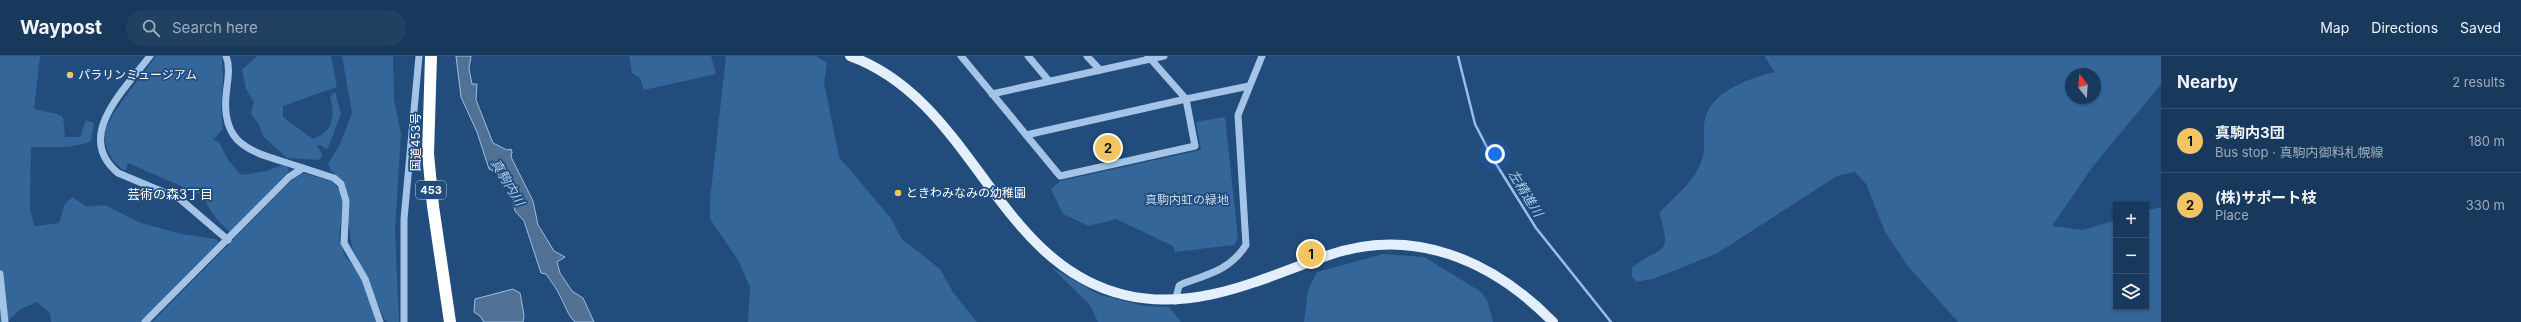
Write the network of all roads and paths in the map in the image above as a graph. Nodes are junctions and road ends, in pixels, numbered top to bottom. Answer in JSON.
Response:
{"nodes":[{"id":1,"x":150,"y":56,"type":"edge"},
{"id":2,"x":226,"y":56,"type":"edge"},
{"id":3,"x":419,"y":56,"type":"edge"},
{"id":4,"x":431,"y":56,"type":"edge"},
{"id":5,"x":850,"y":56,"type":"edge"},
{"id":6,"x":961,"y":56,"type":"edge"},
{"id":7,"x":1028,"y":56,"type":"edge"},
{"id":8,"x":1088,"y":56,"type":"edge"},
{"id":9,"x":1164,"y":56,"type":"edge"},
{"id":10,"x":1262,"y":56,"type":"edge"},
{"id":11,"x":862,"y":58,"type":"edge"},
{"id":12,"x":1149,"y":58,"type":"edge"},
{"id":13,"x":1100,"y":70,"type":"junction"},
{"id":14,"x":1049,"y":81,"type":"junction"},
{"id":15,"x":1249,"y":86,"type":"junction"},
{"id":16,"x":992,"y":94,"type":"junction"},
{"id":17,"x":1186,"y":99,"type":"junction"},
{"id":18,"x":1026,"y":135,"type":"junction"},
{"id":19,"x":303,"y":168,"type":"junction"},
{"id":20,"x":228,"y":240,"type":"junction"},
{"id":21,"x":0,"y":274,"type":"edge"},
{"id":22,"x":1176,"y":301,"type":"junction"},
{"id":23,"x":5,"y":322,"type":"edge"},
{"id":24,"x":145,"y":322,"type":"edge"},
{"id":25,"x":380,"y":322,"type":"edge"},
{"id":26,"x":404,"y":322,"type":"edge"},
{"id":27,"x":450,"y":322,"type":"edge"},
{"id":28,"x":1554,"y":322,"type":"edge"}],
"edges":[{"from":1,"to":20,"type":"street"},
{"from":2,"to":19,"type":"street"},
{"from":3,"to":26,"type":"street"},
{"from":4,"to":27,"type":"highway","name":"国道453号","number":"453"},
{"from":5,"to":11,"type":"main road"},
{"from":6,"to":16,"type":"street"},
{"from":7,"to":14,"type":"street"},
{"from":8,"to":13,"type":"street"},
{"from":9,"to":12,"type":"street"},
{"from":10,"to":15,"type":"street"},
{"from":11,"to":22,"type":"main road"},
{"from":12,"to":13,"type":"street"},
{"from":12,"to":17,"type":"street"},
{"from":13,"to":14,"type":"street"},
{"from":14,"to":16,"type":"street"},
{"from":15,"to":17,"type":"street"},
{"from":15,"to":22,"type":"street"},
{"from":16,"to":18,"type":"street"},
{"from":17,"to":18,"type":"street"},
{"from":17,"to":18,"type":"street"},
{"from":19,"to":20,"type":"street"},
{"from":19,"to":25,"type":"street"},
{"from":20,"to":24,"type":"street"},
{"from":21,"to":23,"type":"street"},
{"from":22,"to":28,"type":"main road"}]}
